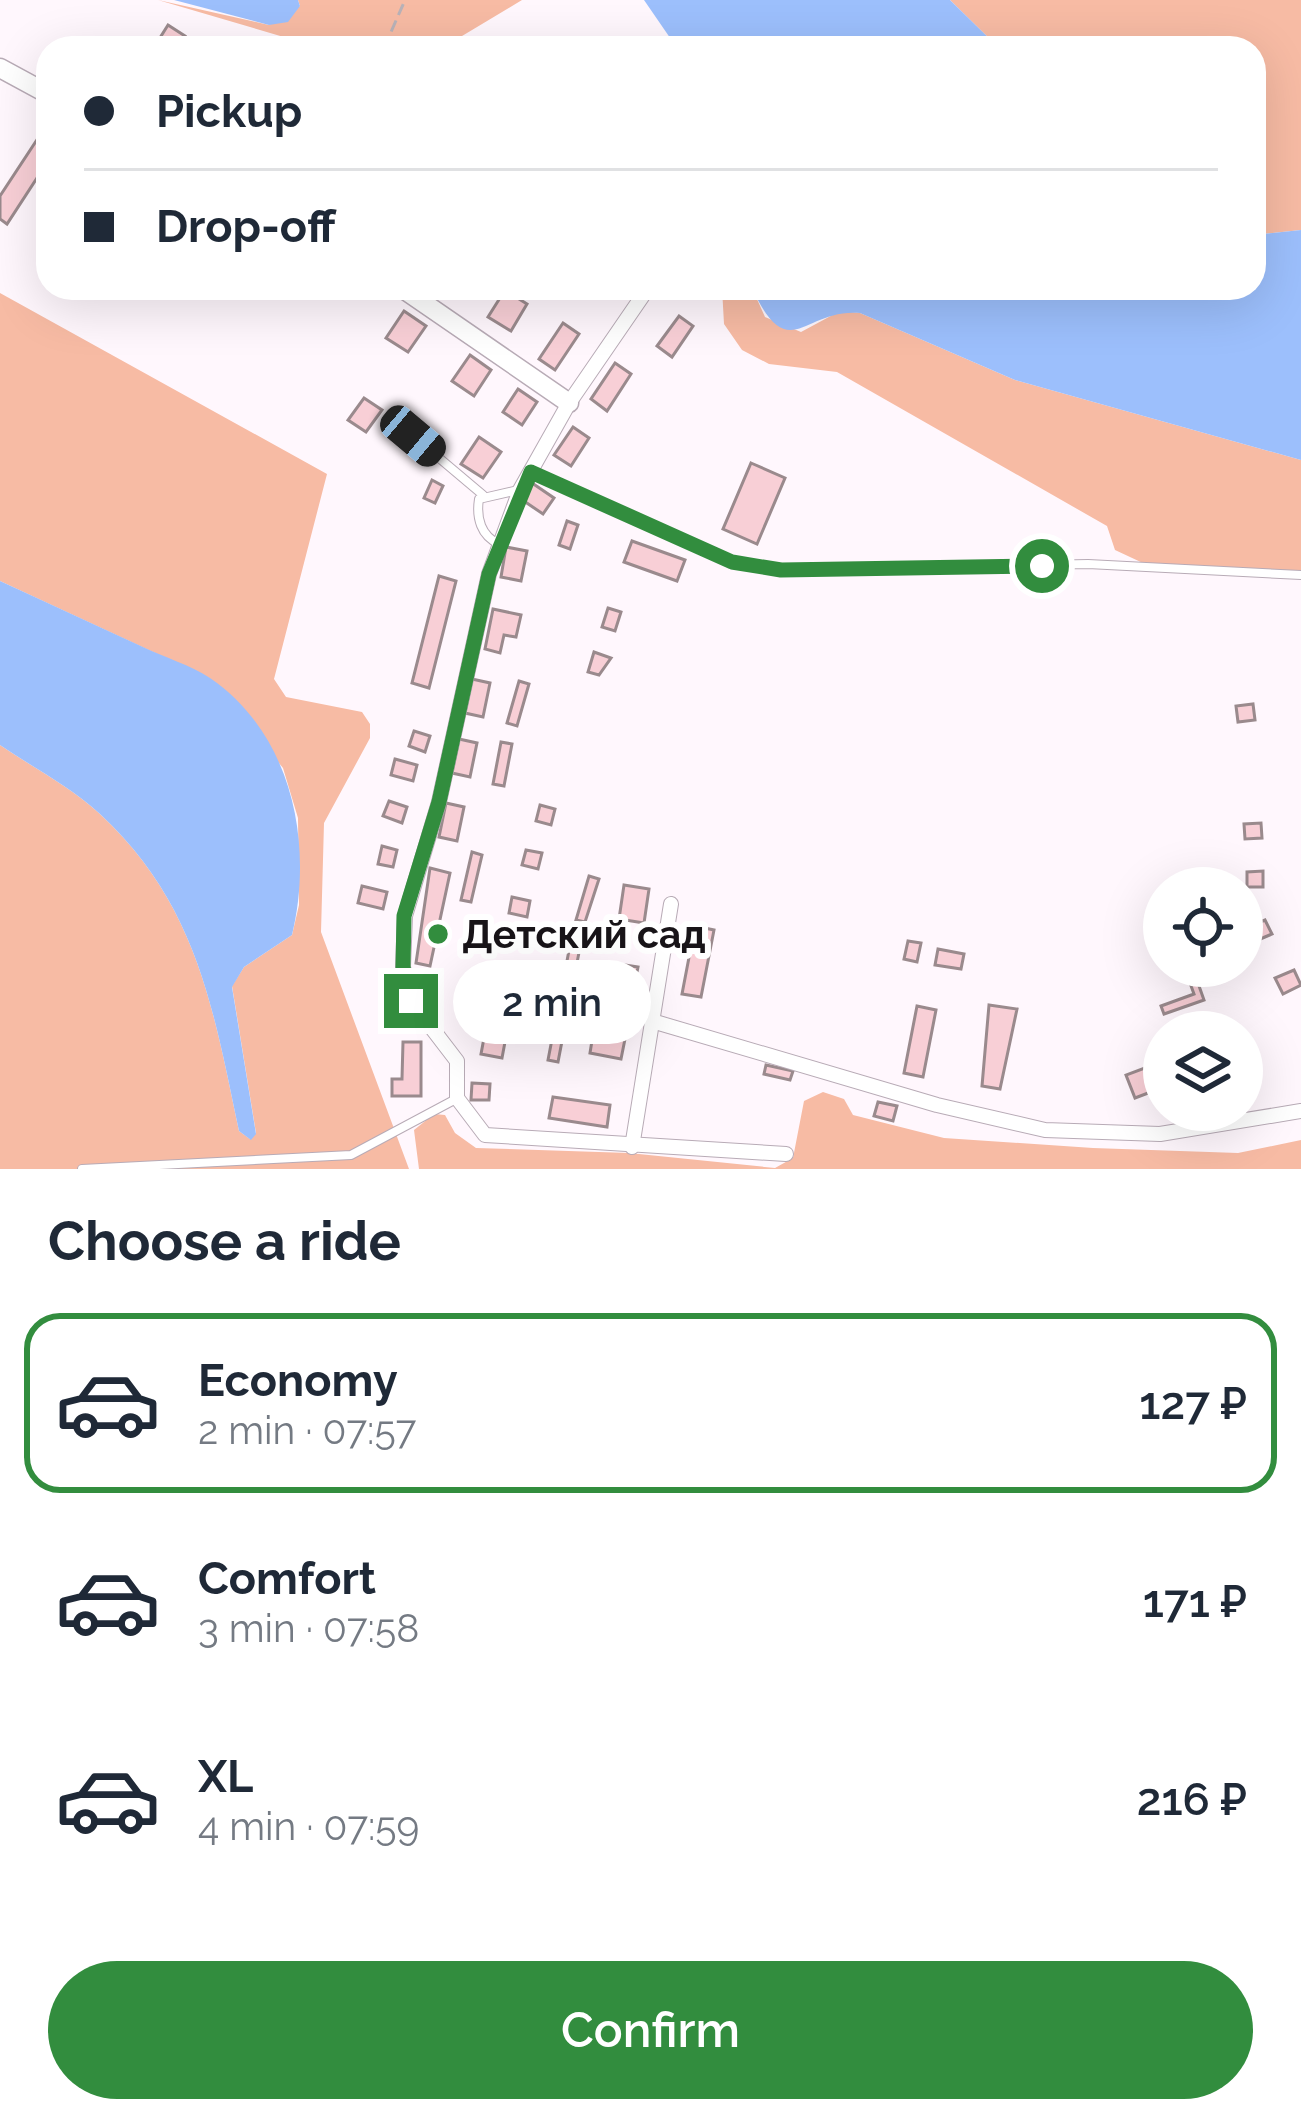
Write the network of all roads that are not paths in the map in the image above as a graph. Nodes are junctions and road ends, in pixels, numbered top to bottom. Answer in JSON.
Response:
{"nodes":[{"id":1,"x":0,"y":68,"type":"edge"},
{"id":2,"x":36,"y":88,"type":"edge"},
{"id":3,"x":419,"y":300,"type":"edge"},
{"id":4,"x":640,"y":300,"type":"edge"},
{"id":5,"x":569,"y":403,"type":"junction"},
{"id":6,"x":413,"y":436,"type":"dead end"},
{"id":7,"x":531,"y":472,"type":"junction"},
{"id":8,"x":520,"y":490,"type":"junction"},
{"id":9,"x":483,"y":495,"type":"junction"},
{"id":10,"x":499,"y":544,"type":"junction"},
{"id":11,"x":1301,"y":575,"type":"edge"},
{"id":12,"x":671,"y":904,"type":"dead end"},
{"id":13,"x":652,"y":1021,"type":"junction"},
{"id":14,"x":457,"y":1099,"type":"junction"},
{"id":15,"x":1301,"y":1111,"type":"edge"},
{"id":16,"x":632,"y":1147,"type":"junction"},
{"id":17,"x":786,"y":1154,"type":"dead end"},
{"id":18,"x":82,"y":1169,"type":"edge"}],
"edges":[{"from":1,"to":2,"type":"street"},
{"from":3,"to":5,"type":"street"},
{"from":4,"to":5,"type":"street"},
{"from":5,"to":7,"type":"street"},
{"from":6,"to":9,"type":"lane"},
{"from":7,"to":8,"type":"street"},
{"from":7,"to":11,"type":"lane"},
{"from":8,"to":9,"type":"lane"},
{"from":8,"to":10,"type":"street"},
{"from":9,"to":10,"type":"lane"},
{"from":10,"to":14,"type":"street"},
{"from":12,"to":13,"type":"street"},
{"from":13,"to":15,"type":"street"},
{"from":13,"to":16,"type":"street"},
{"from":14,"to":16,"type":"street"},
{"from":14,"to":18,"type":"lane"},
{"from":16,"to":17,"type":"street"}]}
